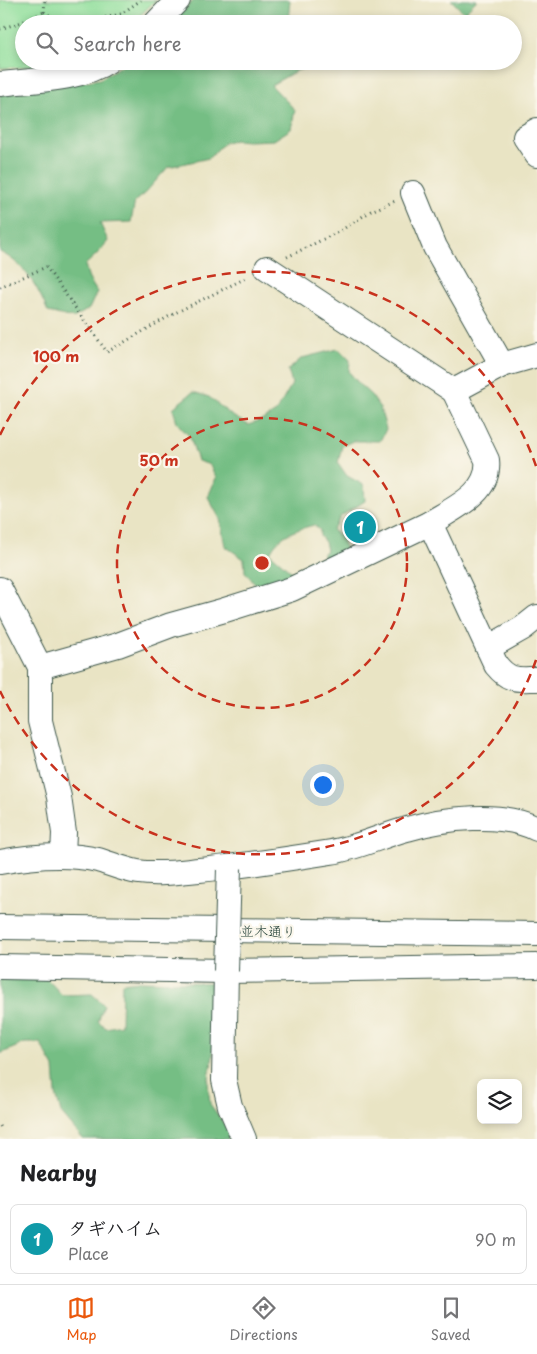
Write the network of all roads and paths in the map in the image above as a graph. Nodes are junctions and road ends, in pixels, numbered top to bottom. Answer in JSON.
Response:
{"nodes":[{"id":1,"x":45,"y":0,"type":"edge"},
{"id":2,"x":141,"y":0,"type":"edge"},
{"id":3,"x":178,"y":0,"type":"edge"},
{"id":4,"x":44,"y":12,"type":"junction"},
{"id":5,"x":37,"y":15,"type":"edge"},
{"id":6,"x":49,"y":15,"type":"edge"},
{"id":7,"x":116,"y":15,"type":"edge"},
{"id":8,"x":164,"y":15,"type":"edge"},
{"id":9,"x":15,"y":24,"type":"edge"},
{"id":10,"x":0,"y":29,"type":"edge"},
{"id":11,"x":89,"y":70,"type":"edge"},
{"id":12,"x":0,"y":84,"type":"edge"},
{"id":13,"x":537,"y":130,"type":"edge"},
{"id":14,"x":537,"y":155,"type":"edge"},
{"id":15,"x":414,"y":193,"type":"joint"},
{"id":16,"x":267,"y":268,"type":"junction"},
{"id":17,"x":0,"y":287,"type":"edge"},
{"id":18,"x":537,"y":355,"type":"edge"},
{"id":19,"x":502,"y":365,"type":"junction"},
{"id":20,"x":454,"y":391,"type":"junction"},
{"id":21,"x":430,"y":523,"type":"junction"},
{"id":22,"x":0,"y":589,"type":"edge"},
{"id":23,"x":537,"y":617,"type":"edge"},
{"id":24,"x":488,"y":648,"type":"junction"},
{"id":25,"x":40,"y":668,"type":"junction"},
{"id":26,"x":537,"y":679,"type":"edge"},
{"id":27,"x":537,"y":829,"type":"edge"},
{"id":28,"x":63,"y":855,"type":"junction"},
{"id":29,"x":0,"y":862,"type":"edge"},
{"id":30,"x":229,"y":868,"type":"junction"},
{"id":31,"x":0,"y":927,"type":"edge"},
{"id":32,"x":537,"y":934,"type":"edge"},
{"id":33,"x":537,"y":966,"type":"edge"},
{"id":34,"x":0,"y":967,"type":"edge"},
{"id":35,"x":226,"y":970,"type":"junction"},
{"id":36,"x":244,"y":1139,"type":"edge"}],
"edges":[{"from":1,"to":4,"type":"path"},
{"from":2,"to":7,"type":"path"},
{"from":3,"to":8,"type":"street"},
{"from":4,"to":5,"type":"path"},
{"from":4,"to":6,"type":"path"},
{"from":9,"to":10,"type":"path"},
{"from":11,"to":12,"type":"street"},
{"from":13,"to":14,"type":"street"},
{"from":15,"to":16,"type":"path"},
{"from":15,"to":19,"type":"street"},
{"from":16,"to":17,"type":"path"},
{"from":16,"to":20,"type":"street"},
{"from":18,"to":19,"type":"street"},
{"from":19,"to":20,"type":"street"},
{"from":20,"to":21,"type":"street"},
{"from":21,"to":24,"type":"street"},
{"from":21,"to":25,"type":"street"},
{"from":22,"to":25,"type":"street"},
{"from":23,"to":24,"type":"street"},
{"from":24,"to":26,"type":"street"},
{"from":25,"to":28,"type":"street"},
{"from":27,"to":30,"type":"street"},
{"from":28,"to":29,"type":"street"},
{"from":28,"to":30,"type":"street"},
{"from":30,"to":35,"type":"street","bridge":true},
{"from":31,"to":32,"type":"street","name":"並木通り"},
{"from":33,"to":35,"type":"street"},
{"from":34,"to":35,"type":"street"},
{"from":35,"to":36,"type":"street"}]}
